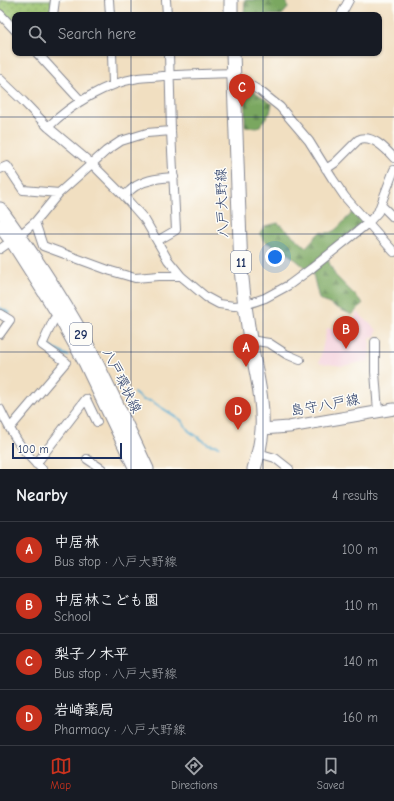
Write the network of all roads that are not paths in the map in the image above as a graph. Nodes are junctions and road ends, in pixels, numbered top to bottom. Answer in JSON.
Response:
{"nodes":[{"id":1,"x":55,"y":0,"type":"edge"},
{"id":2,"x":110,"y":0,"type":"edge"},
{"id":3,"x":166,"y":0,"type":"edge"},
{"id":4,"x":231,"y":0,"type":"edge"},
{"id":5,"x":349,"y":0,"type":"edge"},
{"id":6,"x":53,"y":12,"type":"edge"},
{"id":7,"x":110,"y":12,"type":"edge"},
{"id":8,"x":167,"y":12,"type":"edge"},
{"id":9,"x":231,"y":12,"type":"edge"},
{"id":10,"x":343,"y":12,"type":"edge"},
{"id":11,"x":0,"y":14,"type":"edge"},
{"id":12,"x":12,"y":27,"type":"edge"},
{"id":13,"x":40,"y":56,"type":"edge"},
{"id":14,"x":112,"y":56,"type":"edge"},
{"id":15,"x":169,"y":56,"type":"edge"},
{"id":16,"x":233,"y":56,"type":"edge"},
{"id":17,"x":170,"y":76,"type":"junction"},
{"id":18,"x":234,"y":78,"type":"junction"},
{"id":19,"x":0,"y":79,"type":"edge"},
{"id":20,"x":113,"y":85,"type":"junction"},
{"id":21,"x":81,"y":101,"type":"junction"},
{"id":22,"x":48,"y":127,"type":"junction"},
{"id":23,"x":171,"y":131,"type":"junction"},
{"id":24,"x":394,"y":158,"type":"edge"},
{"id":25,"x":91,"y":163,"type":"junction"},
{"id":26,"x":0,"y":169,"type":"edge"},
{"id":27,"x":326,"y":169,"type":"junction"},
{"id":28,"x":394,"y":170,"type":"edge"},
{"id":29,"x":174,"y":178,"type":"junction"},
{"id":30,"x":391,"y":189,"type":"edge"},
{"id":31,"x":59,"y":193,"type":"junction"},
{"id":32,"x":124,"y":196,"type":"junction"},
{"id":33,"x":381,"y":205,"type":"junction"},
{"id":34,"x":0,"y":209,"type":"edge"},
{"id":35,"x":394,"y":218,"type":"edge"},
{"id":36,"x":35,"y":222,"type":"junction"},
{"id":37,"x":368,"y":223,"type":"junction"},
{"id":38,"x":0,"y":226,"type":"edge"},
{"id":39,"x":16,"y":238,"type":"junction"},
{"id":40,"x":157,"y":241,"type":"junction"},
{"id":41,"x":0,"y":249,"type":"edge"},
{"id":42,"x":394,"y":250,"type":"edge"},
{"id":43,"x":181,"y":276,"type":"junction"},
{"id":44,"x":244,"y":305,"type":"junction"},
{"id":45,"x":0,"y":314,"type":"edge"},
{"id":46,"x":59,"y":315,"type":"junction"},
{"id":47,"x":0,"y":334,"type":"edge"},
{"id":48,"x":250,"y":340,"type":"junction"},
{"id":49,"x":375,"y":342,"type":"dead end"},
{"id":50,"x":300,"y":360,"type":"dead end"},
{"id":51,"x":394,"y":409,"type":"edge"},
{"id":52,"x":0,"y":412,"type":"edge"},
{"id":53,"x":378,"y":412,"type":"junction"},
{"id":54,"x":97,"y":422,"type":"dead end"},
{"id":55,"x":10,"y":428,"type":"junction"},
{"id":56,"x":262,"y":430,"type":"junction"},
{"id":57,"x":258,"y":453,"type":"junction"},
{"id":58,"x":87,"y":459,"type":"dead end"},
{"id":59,"x":39,"y":466,"type":"edge"},
{"id":60,"x":102,"y":469,"type":"edge"},
{"id":61,"x":136,"y":469,"type":"edge"},
{"id":62,"x":147,"y":469,"type":"edge"},
{"id":63,"x":254,"y":469,"type":"edge"},
{"id":64,"x":289,"y":469,"type":"edge"}],
"edges":[{"from":1,"to":6,"type":"street"},
{"from":2,"to":7,"type":"street"},
{"from":3,"to":8,"type":"street"},
{"from":4,"to":9,"type":"main road"},
{"from":5,"to":10,"type":"street"},
{"from":11,"to":12,"type":"street"},
{"from":13,"to":21,"type":"street"},
{"from":14,"to":20,"type":"street"},
{"from":15,"to":17,"type":"street"},
{"from":16,"to":18,"type":"main road","name":"八戸大野線","number":"11"},
{"from":17,"to":18,"type":"street"},
{"from":17,"to":20,"type":"street"},
{"from":17,"to":23,"type":"street"},
{"from":18,"to":27,"type":"street"},
{"from":18,"to":44,"type":"main road","name":"八戸大野線","number":"11"},
{"from":19,"to":22,"type":"street"},
{"from":20,"to":21,"type":"street"},
{"from":21,"to":22,"type":"street"},
{"from":22,"to":25,"type":"street"},
{"from":23,"to":25,"type":"street"},
{"from":23,"to":29,"type":"street"},
{"from":24,"to":27,"type":"street"},
{"from":25,"to":31,"type":"street"},
{"from":25,"to":32,"type":"street"},
{"from":26,"to":31,"type":"street"},
{"from":27,"to":37,"type":"street"},
{"from":28,"to":30,"type":"street"},
{"from":29,"to":32,"type":"street"},
{"from":29,"to":40,"type":"street"},
{"from":30,"to":33,"type":"street"},
{"from":31,"to":36,"type":"street"},
{"from":32,"to":40,"type":"street"},
{"from":33,"to":35,"type":"street"},
{"from":33,"to":37,"type":"street"},
{"from":34,"to":39,"type":"main road","name":"八戸環状線","number":"29"},
{"from":36,"to":39,"type":"street"},
{"from":36,"to":43,"type":"street"},
{"from":37,"to":42,"type":"street"},
{"from":37,"to":44,"type":"street"},
{"from":38,"to":39,"type":"main road","name":"八戸環状線","number":"29"},
{"from":39,"to":41,"type":"street"},
{"from":39,"to":46,"type":"main road","name":"八戸環状線","number":"29"},
{"from":39,"to":62,"type":"main road","name":"八戸環状線","number":"29"},
{"from":40,"to":43,"type":"street"},
{"from":43,"to":44,"type":"street"},
{"from":44,"to":48,"type":"main road","name":"八戸大野線","number":"11"},
{"from":45,"to":47,"type":"street"},
{"from":46,"to":55,"type":"street"},
{"from":46,"to":61,"type":"main road","name":"八戸環状線","number":"29"},
{"from":48,"to":50,"type":"street"},
{"from":48,"to":56,"type":"main road","name":"八戸大野線","number":"11"},
{"from":49,"to":53,"type":"street"},
{"from":51,"to":53,"type":"main road","name":"島守八戸線"},
{"from":52,"to":55,"type":"street"},
{"from":53,"to":56,"type":"main road","name":"島守八戸線"},
{"from":54,"to":59,"type":"street"},
{"from":55,"to":59,"type":"street"},
{"from":56,"to":57,"type":"main road","name":"八戸大野線","number":"11"},
{"from":57,"to":63,"type":"main road","name":"八戸大野線","number":"11"},
{"from":57,"to":64,"type":"street"},
{"from":58,"to":60,"type":"street"}]}
